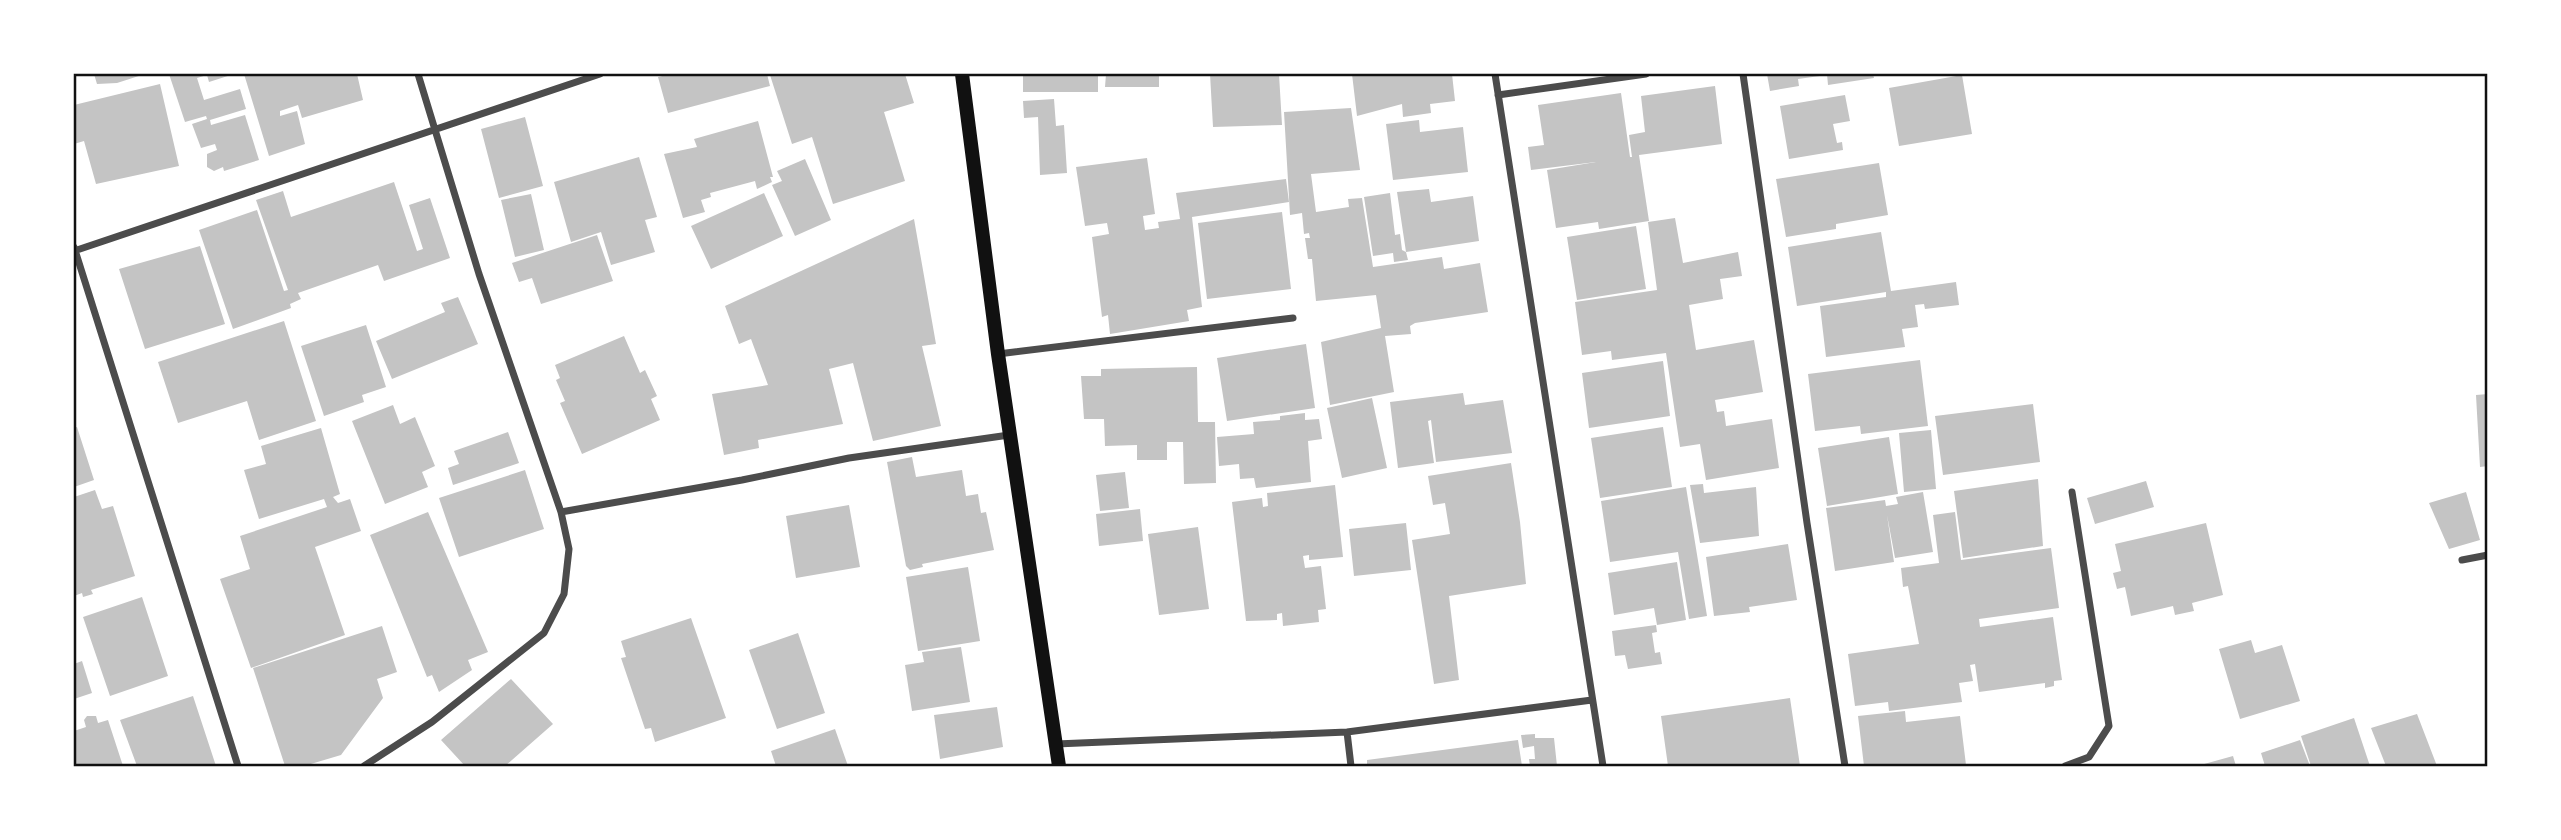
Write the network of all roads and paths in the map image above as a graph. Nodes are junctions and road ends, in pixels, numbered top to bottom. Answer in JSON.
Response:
{"nodes":[{"id":1,"x":418,"y":74,"type":"edge"},
{"id":2,"x":600,"y":74,"type":"edge"},
{"id":3,"x":962,"y":74,"type":"edge"},
{"id":4,"x":1495,"y":74,"type":"edge"},
{"id":5,"x":1646,"y":74,"type":"edge"},
{"id":6,"x":1743,"y":74,"type":"edge"},
{"id":7,"x":1498,"y":95,"type":"junction"},
{"id":8,"x":435,"y":131,"type":"junction"},
{"id":9,"x":74,"y":249,"type":"edge"},
{"id":10,"x":1293,"y":318,"type":"dead end"},
{"id":11,"x":998,"y":354,"type":"junction"},
{"id":12,"x":1009,"y":435,"type":"junction"},
{"id":13,"x":2072,"y":492,"type":"dead end"},
{"id":14,"x":561,"y":512,"type":"junction"},
{"id":15,"x":2487,"y":555,"type":"edge"},
{"id":16,"x":2462,"y":560,"type":"dead end"},
{"id":17,"x":1592,"y":701,"type":"junction"},
{"id":18,"x":1347,"y":732,"type":"junction"},
{"id":19,"x":1055,"y":744,"type":"junction"},
{"id":20,"x":238,"y":766,"type":"edge"},
{"id":21,"x":364,"y":766,"type":"edge"},
{"id":22,"x":1059,"y":766,"type":"edge"},
{"id":23,"x":1351,"y":766,"type":"edge"},
{"id":24,"x":1603,"y":766,"type":"edge"},
{"id":25,"x":1845,"y":766,"type":"edge"},
{"id":26,"x":2065,"y":766,"type":"edge"}],
"edges":[{"from":1,"to":8,"type":"street"},
{"from":2,"to":8,"type":"street"},
{"from":3,"to":11,"type":"main road"},
{"from":4,"to":7,"type":"street"},
{"from":5,"to":7,"type":"street"},
{"from":6,"to":25,"type":"street"},
{"from":7,"to":17,"type":"street"},
{"from":8,"to":9,"type":"street"},
{"from":8,"to":14,"type":"street"},
{"from":9,"to":20,"type":"street"},
{"from":10,"to":11,"type":"street"},
{"from":11,"to":12,"type":"main road"},
{"from":12,"to":14,"type":"street"},
{"from":12,"to":19,"type":"main road"},
{"from":13,"to":26,"type":"street"},
{"from":14,"to":21,"type":"street"},
{"from":15,"to":16,"type":"street"},
{"from":17,"to":18,"type":"street"},
{"from":17,"to":24,"type":"street"},
{"from":18,"to":19,"type":"street"},
{"from":18,"to":23,"type":"street"},
{"from":19,"to":22,"type":"main road"}]}
